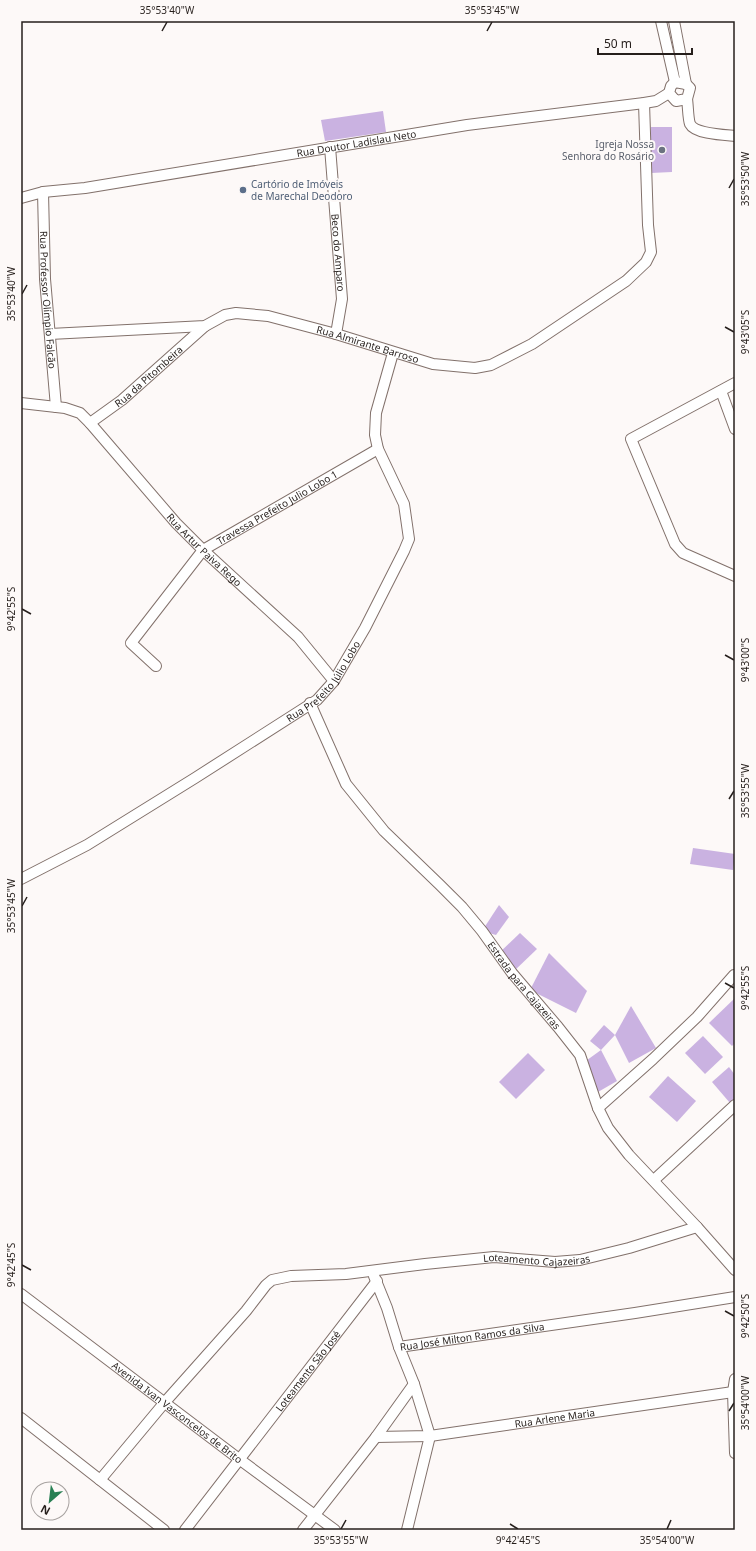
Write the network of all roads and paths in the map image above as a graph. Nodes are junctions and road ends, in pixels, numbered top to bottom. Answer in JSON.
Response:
{"nodes":[{"id":1,"x":661,"y":21,"type":"edge"},
{"id":2,"x":674,"y":21,"type":"edge"},
{"id":3,"x":675,"y":82,"type":"junction"},
{"id":4,"x":686,"y":84,"type":"junction"},
{"id":5,"x":669,"y":93,"type":"junction"},
{"id":6,"x":687,"y":99,"type":"junction"},
{"id":7,"x":644,"y":103,"type":"junction"},
{"id":8,"x":735,"y":136,"type":"edge"},
{"id":9,"x":330,"y":147,"type":"junction"},
{"id":10,"x":43,"y":192,"type":"junction"},
{"id":11,"x":21,"y":198,"type":"edge"},
{"id":12,"x":205,"y":326,"type":"junction"},
{"id":13,"x":50,"y":334,"type":"junction"},
{"id":14,"x":336,"y":334,"type":"junction"},
{"id":15,"x":393,"y":352,"type":"junction"},
{"id":16,"x":735,"y":383,"type":"edge"},
{"id":17,"x":721,"y":391,"type":"junction"},
{"id":18,"x":21,"y":404,"type":"edge"},
{"id":19,"x":56,"y":407,"type":"junction"},
{"id":20,"x":90,"y":423,"type":"junction"},
{"id":21,"x":735,"y":429,"type":"edge"},
{"id":22,"x":378,"y":449,"type":"junction"},
{"id":23,"x":203,"y":550,"type":"junction"},
{"id":24,"x":735,"y":576,"type":"edge"},
{"id":25,"x":156,"y":666,"type":"dead end"},
{"id":26,"x":334,"y":681,"type":"junction"},
{"id":27,"x":310,"y":703,"type":"junction"},
{"id":28,"x":21,"y":879,"type":"edge"},
{"id":29,"x":734,"y":976,"type":"dead end"},
{"id":30,"x":735,"y":1104,"type":"edge"},
{"id":31,"x":598,"y":1108,"type":"junction"},
{"id":32,"x":654,"y":1180,"type":"junction"},
{"id":33,"x":697,"y":1227,"type":"junction"},
{"id":34,"x":735,"y":1270,"type":"edge"},
{"id":35,"x":371,"y":1271,"type":"junction"},
{"id":36,"x":377,"y":1282,"type":"junction"},
{"id":37,"x":21,"y":1294,"type":"edge"},
{"id":38,"x":735,"y":1297,"type":"edge"},
{"id":39,"x":399,"y":1347,"type":"junction"},
{"id":40,"x":735,"y":1379,"type":"edge"},
{"id":41,"x":414,"y":1384,"type":"junction"},
{"id":42,"x":733,"y":1392,"type":"junction"},
{"id":43,"x":165,"y":1402,"type":"junction"},
{"id":44,"x":21,"y":1418,"type":"edge"},
{"id":45,"x":430,"y":1436,"type":"junction"},
{"id":46,"x":376,"y":1437,"type":"junction"},
{"id":47,"x":735,"y":1453,"type":"edge"},
{"id":48,"x":239,"y":1459,"type":"junction"},
{"id":49,"x":100,"y":1480,"type":"junction"},
{"id":50,"x":314,"y":1514,"type":"junction"},
{"id":51,"x":164,"y":1530,"type":"edge"},
{"id":52,"x":184,"y":1530,"type":"edge"},
{"id":53,"x":303,"y":1530,"type":"edge"},
{"id":54,"x":335,"y":1530,"type":"edge"},
{"id":55,"x":407,"y":1530,"type":"edge"}],
"edges":[{"from":1,"to":3,"type":"street"},
{"from":2,"to":4,"type":"street"},
{"from":3,"to":4,"type":"street"},
{"from":3,"to":5,"type":"street"},
{"from":4,"to":6,"type":"street"},
{"from":5,"to":6,"type":"street"},
{"from":5,"to":7,"type":"street","name":"Rua Doutor Ladislau Neto"},
{"from":6,"to":8,"type":"street"},
{"from":7,"to":9,"type":"street","name":"Rua Doutor Ladislau Neto"},
{"from":7,"to":15,"type":"street","name":"Rua Almirante Barroso"},
{"from":9,"to":10,"type":"street","name":"Rua Doutor Ladislau Neto"},
{"from":9,"to":14,"type":"street","name":"Beco do Amparo"},
{"from":10,"to":11,"type":"street","name":"Rua Doutor Ladislau Neto"},
{"from":10,"to":13,"type":"street","name":"Rua Professor Olímpio Falcão"},
{"from":12,"to":13,"type":"street","name":"Rua Almirante Barroso"},
{"from":12,"to":14,"type":"street","name":"Rua Almirante Barroso"},
{"from":12,"to":20,"type":"street","name":"Rua da Pitombeira"},
{"from":13,"to":19,"type":"street","name":"Rua Professor Olímpio Falcão"},
{"from":14,"to":15,"type":"street","name":"Rua Almirante Barroso"},
{"from":15,"to":22,"type":"street","name":"Rua Prefeito Júlio Lobo"},
{"from":16,"to":17,"type":"street"},
{"from":17,"to":21,"type":"street"},
{"from":17,"to":24,"type":"street"},
{"from":18,"to":19,"type":"street"},
{"from":19,"to":20,"type":"street","name":"Rua Artur Paiva Rego"},
{"from":20,"to":23,"type":"street","name":"Rua Artur Paiva Rego"},
{"from":22,"to":23,"type":"street","name":"Travessa Prefeito Julio Lobo 1"},
{"from":22,"to":26,"type":"street","name":"Rua Prefeito Júlio Lobo"},
{"from":23,"to":25,"type":"street","name":"Travessa Prefeito Julio Lobo 1"},
{"from":23,"to":26,"type":"street","name":"Rua Artur Paiva Rego"},
{"from":26,"to":27,"type":"street","name":"Rua Prefeito Júlio Lobo"},
{"from":27,"to":28,"type":"street","name":"Rua Prefeito Júlio Lobo"},
{"from":27,"to":31,"type":"street","name":"Estrada para Cajazeiras"},
{"from":29,"to":31,"type":"street"},
{"from":30,"to":32,"type":"street"},
{"from":31,"to":32,"type":"street","name":"Estrada para Cajazeiras"},
{"from":32,"to":33,"type":"street","name":"Estrada para Cajazeiras"},
{"from":33,"to":34,"type":"street","name":"Estrada para Cajazeiras"},
{"from":33,"to":35,"type":"street","name":"Loteamento Cajazeiras"},
{"from":35,"to":36,"type":"street"},
{"from":35,"to":43,"type":"street","name":"Loteamento Cajazeiras"},
{"from":36,"to":39,"type":"street"},
{"from":36,"to":48,"type":"street","name":"Loteamento São José"},
{"from":37,"to":43,"type":"street","name":"Avenida Ivan Vasconcelos de Brito"},
{"from":38,"to":39,"type":"street","name":"Rua José Milton Ramos da Silva"},
{"from":39,"to":41,"type":"street","name":"Rua José Milton Ramos da Silva"},
{"from":40,"to":42,"type":"street"},
{"from":41,"to":45,"type":"street","name":"Rua José Milton Ramos da Silva"},
{"from":41,"to":46,"type":"street"},
{"from":42,"to":45,"type":"street","name":"Rua Arlene Maria"},
{"from":42,"to":47,"type":"street"},
{"from":43,"to":48,"type":"street","name":"Avenida Ivan Vasconcelos de Brito"},
{"from":43,"to":49,"type":"street","name":"Loteamento Cajazeiras"},
{"from":44,"to":49,"type":"street"},
{"from":45,"to":46,"type":"street","name":"Rua Arlene Maria"},
{"from":45,"to":55,"type":"street"},
{"from":46,"to":50,"type":"street"},
{"from":48,"to":50,"type":"street","name":"Avenida Ivan Vasconcelos de Brito"},
{"from":48,"to":52,"type":"street","name":"Loteamento São José"},
{"from":49,"to":51,"type":"street"},
{"from":50,"to":53,"type":"street"},
{"from":50,"to":54,"type":"street","name":"Avenida Ivan Vasconcelos de Brito"}]}
